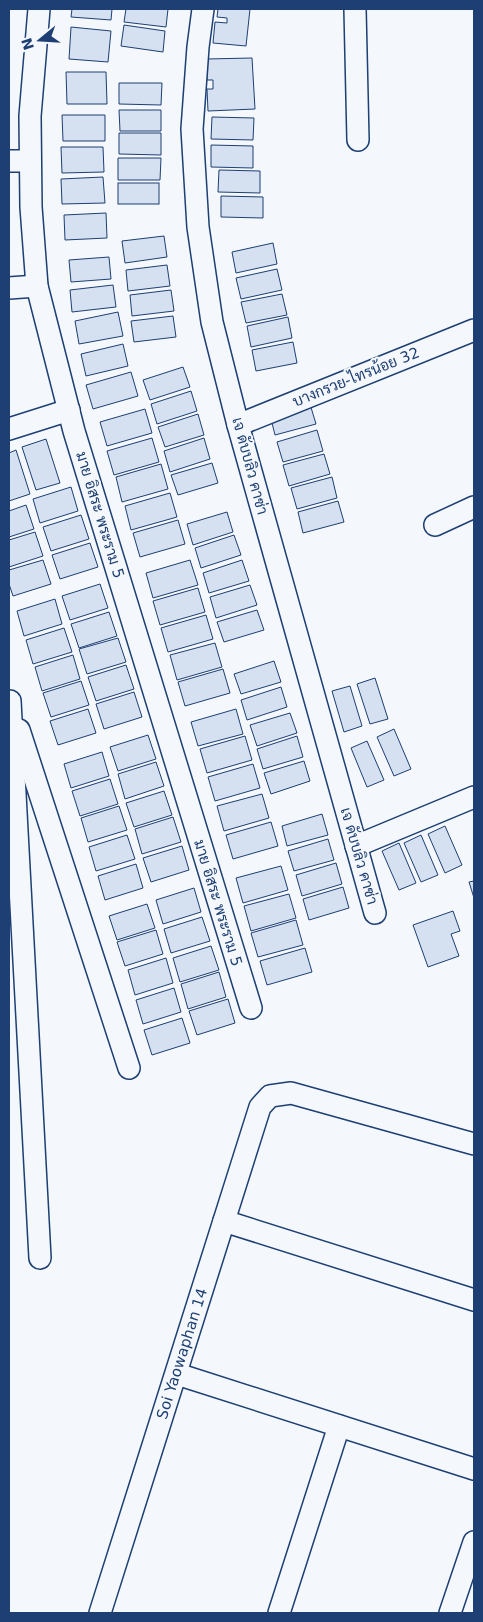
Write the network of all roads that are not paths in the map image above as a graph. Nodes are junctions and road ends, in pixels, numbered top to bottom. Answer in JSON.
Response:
{"nodes":[{"id":1,"x":39,"y":9,"type":"edge"},
{"id":2,"x":203,"y":9,"type":"edge"},
{"id":3,"x":355,"y":9,"type":"edge"},
{"id":4,"x":358,"y":140,"type":"dead end"},
{"id":5,"x":9,"y":161,"type":"edge"},
{"id":6,"x":30,"y":161,"type":"junction"},
{"id":7,"x":37,"y":286,"type":"junction"},
{"id":8,"x":9,"y":288,"type":"edge"},
{"id":9,"x":474,"y":330,"type":"edge"},
{"id":10,"x":69,"y":410,"type":"junction"},
{"id":11,"x":238,"y":424,"type":"junction"},
{"id":12,"x":9,"y":428,"type":"edge"},
{"id":13,"x":474,"y":507,"type":"edge"},
{"id":14,"x":435,"y":525,"type":"dead end"},
{"id":15,"x":9,"y":699,"type":"edge"},
{"id":16,"x":474,"y":797,"type":"edge"},
{"id":17,"x":356,"y":846,"type":"junction"},
{"id":18,"x":375,"y":912,"type":"dead end"},
{"id":19,"x":251,"y":1008,"type":"dead end"},
{"id":20,"x":129,"y":1068,"type":"dead end"},
{"id":21,"x":474,"y":1144,"type":"edge"},
{"id":22,"x":224,"y":1221,"type":"junction"},
{"id":23,"x":40,"y":1258,"type":"dead end"},
{"id":24,"x":474,"y":1300,"type":"edge"},
{"id":25,"x":177,"y":1374,"type":"junction"},
{"id":26,"x":339,"y":1426,"type":"junction"},
{"id":27,"x":474,"y":1469,"type":"edge"},
{"id":28,"x":474,"y":1542,"type":"edge"},
{"id":29,"x":100,"y":1613,"type":"edge"},
{"id":30,"x":279,"y":1613,"type":"edge"},
{"id":31,"x":450,"y":1613,"type":"edge"}],
"edges":[{"from":1,"to":6,"type":"street","name":"มาย อิสระ พระราม 5"},
{"from":2,"to":11,"type":"street","name":"เจ ดับบลิว คาซ่า"},
{"from":3,"to":4,"type":"street"},
{"from":5,"to":6,"type":"street"},
{"from":6,"to":7,"type":"street","name":"มาย อิสระ พระราม 5"},
{"from":7,"to":8,"type":"street"},
{"from":7,"to":10,"type":"street","name":"มาย อิสระ พระราม 5"},
{"from":9,"to":11,"type":"street","name":"บางกรวย-ไทรน้อย 32"},
{"from":10,"to":12,"type":"street"},
{"from":10,"to":19,"type":"street","name":"มาย อิสระ พระราม 5"},
{"from":11,"to":17,"type":"street","name":"เจ ดับบลิว คาซ่า"},
{"from":13,"to":14,"type":"street"},
{"from":15,"to":20,"type":"street"},
{"from":15,"to":23,"type":"street"},
{"from":16,"to":17,"type":"street"},
{"from":17,"to":18,"type":"street","name":"เจ ดับบลิว คาซ่า"},
{"from":21,"to":22,"type":"street","name":"Soi Yaowaphan 14"},
{"from":22,"to":24,"type":"street"},
{"from":22,"to":25,"type":"street","name":"Soi Yaowaphan 14"},
{"from":25,"to":26,"type":"street"},
{"from":25,"to":29,"type":"street","name":"Soi Yaowaphan 14"},
{"from":26,"to":27,"type":"street"},
{"from":26,"to":30,"type":"street"},
{"from":28,"to":31,"type":"street"}]}
